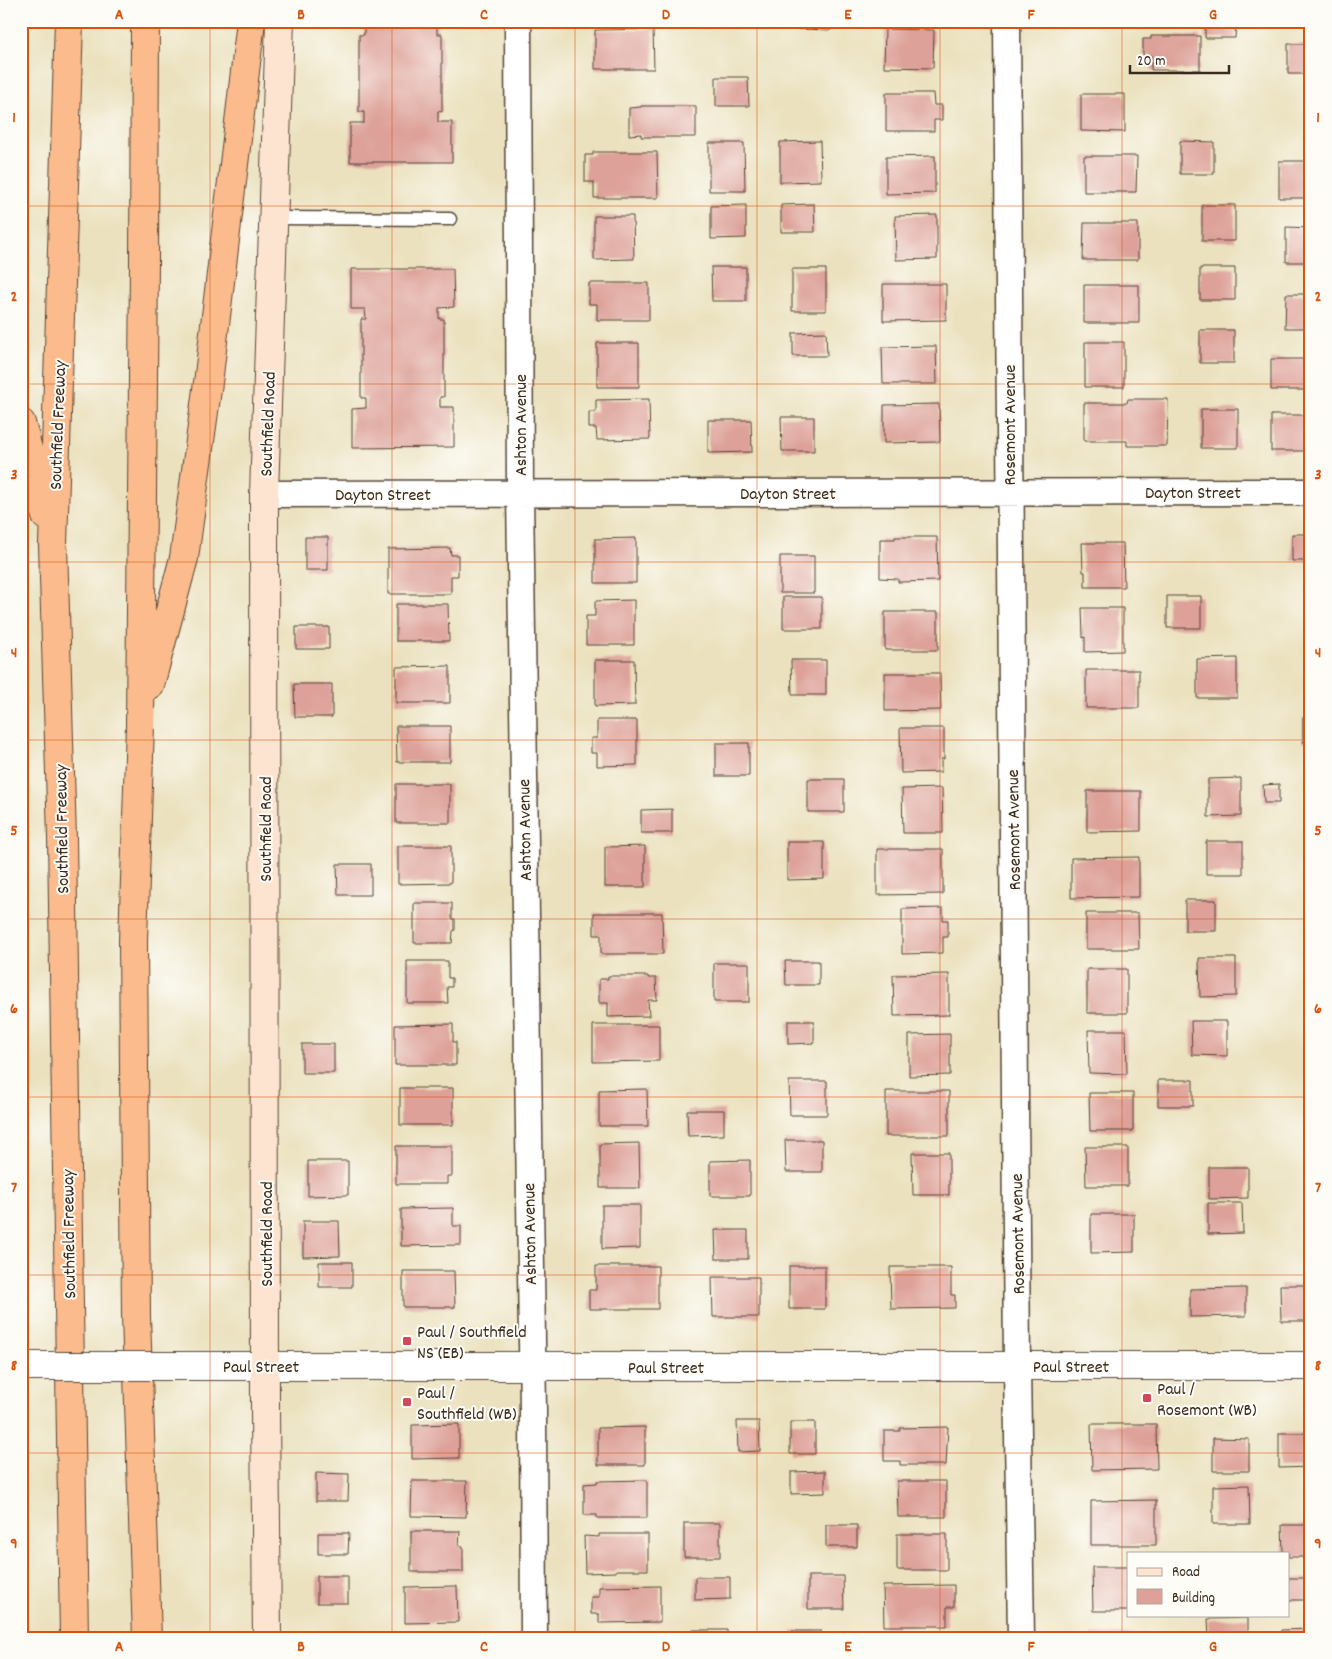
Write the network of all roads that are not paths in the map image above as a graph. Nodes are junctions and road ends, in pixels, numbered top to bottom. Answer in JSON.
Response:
{"nodes":[{"id":1,"x":69,"y":21,"type":"edge"},
{"id":2,"x":145,"y":21,"type":"edge"},
{"id":3,"x":251,"y":21,"type":"edge"},
{"id":4,"x":280,"y":21,"type":"edge"},
{"id":5,"x":518,"y":21,"type":"edge"},
{"id":6,"x":1007,"y":21,"type":"edge"},
{"id":7,"x":273,"y":218,"type":"junction"},
{"id":8,"x":450,"y":219,"type":"dead end"},
{"id":9,"x":21,"y":423,"type":"edge"},
{"id":10,"x":1311,"y":492,"type":"edge"},
{"id":11,"x":520,"y":493,"type":"junction"},
{"id":12,"x":1010,"y":493,"type":"junction"},
{"id":13,"x":264,"y":494,"type":"junction"},
{"id":14,"x":53,"y":545,"type":"junction"},
{"id":15,"x":140,"y":725,"type":"junction"},
{"id":16,"x":21,"y":1366,"type":"edge"},
{"id":17,"x":266,"y":1366,"type":"junction"},
{"id":18,"x":1017,"y":1366,"type":"junction"},
{"id":19,"x":1311,"y":1366,"type":"edge"},
{"id":20,"x":532,"y":1367,"type":"junction"},
{"id":21,"x":74,"y":1638,"type":"edge"},
{"id":22,"x":147,"y":1638,"type":"edge"},
{"id":23,"x":267,"y":1638,"type":"edge"},
{"id":24,"x":534,"y":1638,"type":"edge"},
{"id":25,"x":1021,"y":1638,"type":"edge"}],
"edges":[{"from":1,"to":14,"type":"highway","name":"Southfield Freeway"},
{"from":2,"to":15,"type":"highway"},
{"from":3,"to":15,"type":"highway"},
{"from":4,"to":7,"type":"main road","name":"Southfield Road"},
{"from":5,"to":11,"type":"street","name":"Ashton Avenue"},
{"from":6,"to":12,"type":"street","name":"Rosemont Avenue"},
{"from":7,"to":8,"type":"lane"},
{"from":7,"to":13,"type":"main road","name":"Southfield Road"},
{"from":9,"to":14,"type":"highway"},
{"from":10,"to":12,"type":"street","name":"Dayton Street"},
{"from":11,"to":12,"type":"street","name":"Dayton Street"},
{"from":11,"to":13,"type":"street","name":"Dayton Street"},
{"from":11,"to":20,"type":"street","name":"Ashton Avenue"},
{"from":12,"to":18,"type":"street","name":"Rosemont Avenue"},
{"from":13,"to":17,"type":"main road","name":"Southfield Road"},
{"from":14,"to":21,"type":"highway","name":"Southfield Freeway"},
{"from":15,"to":22,"type":"highway"},
{"from":16,"to":17,"type":"street","name":"Paul Street","bridge":true},
{"from":17,"to":20,"type":"street","name":"Paul Street"},
{"from":17,"to":23,"type":"main road","name":"Southfield Road"},
{"from":18,"to":19,"type":"street","name":"Paul Street"},
{"from":18,"to":20,"type":"street","name":"Paul Street"},
{"from":18,"to":25,"type":"street","name":"Rosemont Avenue"},
{"from":20,"to":24,"type":"street","name":"Ashton Avenue"}]}
